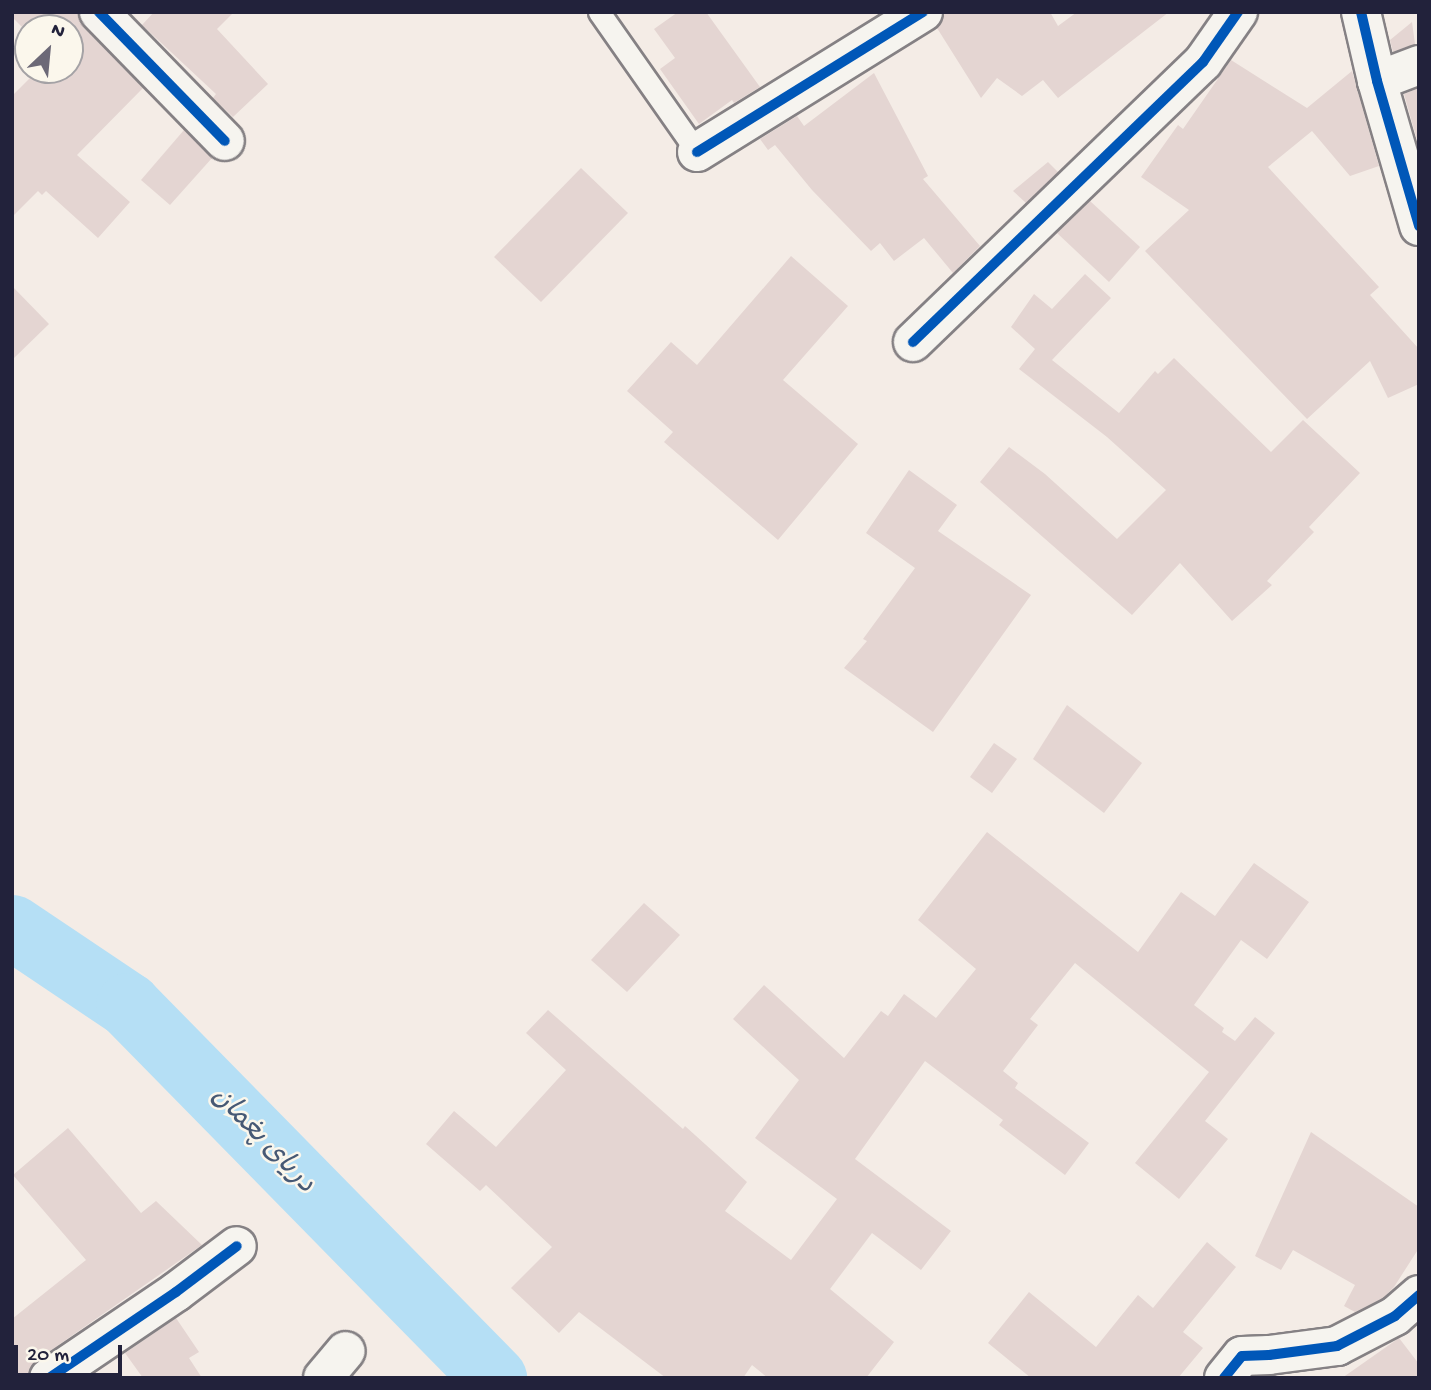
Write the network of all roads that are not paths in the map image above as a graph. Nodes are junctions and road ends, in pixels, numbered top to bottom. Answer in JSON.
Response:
{"nodes":[{"id":1,"x":99,"y":12,"type":"edge"},
{"id":2,"x":599,"y":12,"type":"edge"},
{"id":3,"x":923,"y":12,"type":"edge"},
{"id":4,"x":1238,"y":12,"type":"edge"},
{"id":5,"x":1361,"y":12,"type":"edge"},
{"id":6,"x":1419,"y":65,"type":"edge"},
{"id":7,"x":1377,"y":81,"type":"junction"},
{"id":8,"x":225,"y":141,"type":"dead end"},
{"id":9,"x":697,"y":152,"type":"joint"},
{"id":10,"x":1419,"y":226,"type":"edge"},
{"id":11,"x":913,"y":342,"type":"dead end"},
{"id":12,"x":237,"y":1246,"type":"dead end"},
{"id":13,"x":1419,"y":1295,"type":"edge"},
{"id":14,"x":49,"y":1378,"type":"edge"},
{"id":15,"x":1224,"y":1378,"type":"edge"}],
"edges":[{"from":1,"to":8,"type":"street"},
{"from":2,"to":9,"type":"lane"},
{"from":3,"to":9,"type":"street"},
{"from":4,"to":11,"type":"street"},
{"from":5,"to":7,"type":"street"},
{"from":6,"to":7,"type":"street"},
{"from":7,"to":10,"type":"street"},
{"from":12,"to":14,"type":"street"},
{"from":13,"to":15,"type":"street"}]}
